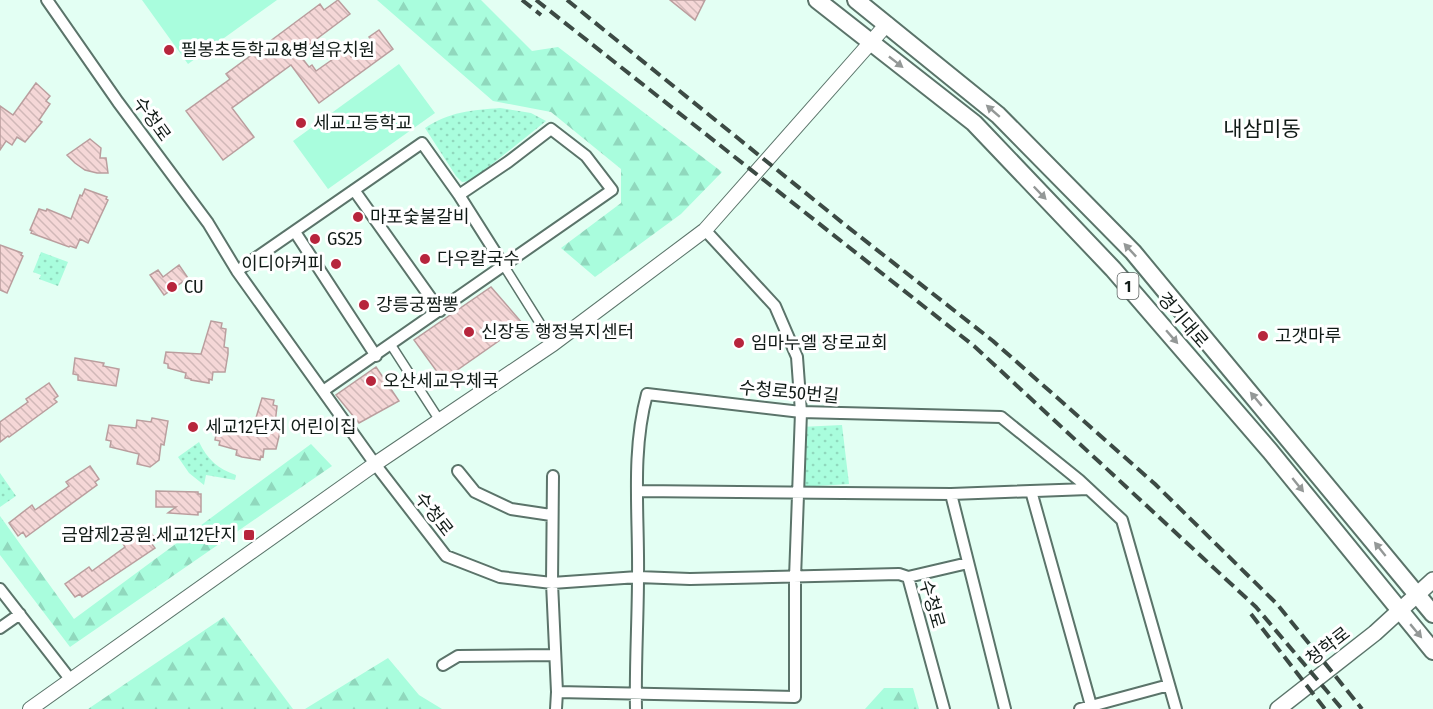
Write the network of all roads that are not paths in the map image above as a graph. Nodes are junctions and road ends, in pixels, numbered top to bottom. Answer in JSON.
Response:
{"nodes":[{"id":1,"x":47,"y":0,"type":"edge"},
{"id":2,"x":817,"y":0,"type":"edge"},
{"id":3,"x":856,"y":0,"type":"edge"},
{"id":4,"x":887,"y":24,"type":"junction"},
{"id":5,"x":871,"y":43,"type":"junction"},
{"id":6,"x":354,"y":190,"type":"junction"},
{"id":7,"x":459,"y":195,"type":"junction"},
{"id":8,"x":705,"y":230,"type":"junction"},
{"id":9,"x":295,"y":232,"type":"junction"},
{"id":10,"x":504,"y":266,"type":"junction"},
{"id":11,"x":237,"y":271,"type":"junction"},
{"id":12,"x":440,"y":311,"type":"junction"},
{"id":13,"x":553,"y":344,"type":"junction"},
{"id":14,"x":391,"y":345,"type":"junction"},
{"id":15,"x":376,"y":356,"type":"junction"},
{"id":16,"x":323,"y":391,"type":"junction"},
{"id":17,"x":801,"y":412,"type":"junction"},
{"id":18,"x":440,"y":421,"type":"junction"},
{"id":19,"x":375,"y":464,"type":"junction"},
{"id":20,"x":458,"y":471,"type":"dead end"},
{"id":21,"x":553,"y":476,"type":"dead end"},
{"id":22,"x":1088,"y":489,"type":"junction"},
{"id":23,"x":638,"y":491,"type":"junction"},
{"id":24,"x":1031,"y":491,"type":"junction"},
{"id":25,"x":797,"y":493,"type":"junction"},
{"id":26,"x":951,"y":494,"type":"junction"},
{"id":27,"x":551,"y":515,"type":"junction"},
{"id":28,"x":968,"y":563,"type":"junction"},
{"id":29,"x":638,"y":577,"type":"junction"},
{"id":30,"x":908,"y":577,"type":"junction"},
{"id":31,"x":795,"y":578,"type":"junction"},
{"id":32,"x":1433,"y":580,"type":"edge"},
{"id":33,"x":552,"y":583,"type":"junction"},
{"id":34,"x":0,"y":589,"type":"edge"},
{"id":35,"x":1418,"y":594,"type":"junction"},
{"id":36,"x":1400,"y":611,"type":"junction"},
{"id":37,"x":20,"y":614,"type":"junction"},
{"id":38,"x":1433,"y":614,"type":"edge"},
{"id":39,"x":0,"y":628,"type":"edge"},
{"id":40,"x":1433,"y":651,"type":"edge"},
{"id":41,"x":555,"y":655,"type":"junction"},
{"id":42,"x":443,"y":665,"type":"dead end"},
{"id":43,"x":70,"y":679,"type":"junction"},
{"id":44,"x":1170,"y":685,"type":"junction"},
{"id":45,"x":557,"y":692,"type":"junction"},
{"id":46,"x":635,"y":693,"type":"junction"},
{"id":47,"x":1088,"y":708,"type":"edge"},
{"id":48,"x":30,"y":709,"type":"edge"},
{"id":49,"x":556,"y":709,"type":"edge"},
{"id":50,"x":636,"y":709,"type":"edge"},
{"id":51,"x":944,"y":709,"type":"edge"},
{"id":52,"x":1005,"y":709,"type":"edge"},
{"id":53,"x":1176,"y":709,"type":"edge"},
{"id":54,"x":1278,"y":709,"type":"edge"}],
"edges":[{"from":1,"to":11,"type":"street","name":"수청로"},
{"from":2,"to":5,"type":"main road","name":"경기대로","number":"1"},
{"from":3,"to":4,"type":"main road","name":"경기대로","number":"1"},
{"from":4,"to":5,"type":"street"},
{"from":35,"to":4,"type":"main road","name":"경기대로","number":"1","one_way":true},
{"from":5,"to":8,"type":"street"},
{"from":5,"to":36,"type":"main road","name":"경기대로","number":"1","one_way":true},
{"from":6,"to":7,"type":"street"},
{"from":6,"to":9,"type":"street"},
{"from":6,"to":12,"type":"street"},
{"from":7,"to":10,"type":"street"},
{"from":7,"to":10,"type":"street"},
{"from":8,"to":13,"type":"street"},
{"from":8,"to":17,"type":"street"},
{"from":9,"to":11,"type":"street"},
{"from":9,"to":15,"type":"street"},
{"from":10,"to":12,"type":"street"},
{"from":10,"to":13,"type":"street"},
{"from":11,"to":16,"type":"street","name":"수청로"},
{"from":12,"to":14,"type":"street"},
{"from":13,"to":18,"type":"street"},
{"from":14,"to":15,"type":"street"},
{"from":14,"to":18,"type":"street"},
{"from":15,"to":16,"type":"street"},
{"from":16,"to":19,"type":"street","name":"수청로"},
{"from":17,"to":22,"type":"street","name":"수청로50번길"},
{"from":17,"to":23,"type":"street","name":"수청로50번길"},
{"from":17,"to":25,"type":"street"},
{"from":18,"to":19,"type":"street"},
{"from":19,"to":33,"type":"street","name":"수청로"},
{"from":19,"to":43,"type":"street"},
{"from":20,"to":27,"type":"street"},
{"from":21,"to":27,"type":"street"},
{"from":22,"to":24,"type":"street"},
{"from":22,"to":44,"type":"street","name":"수청로50번길"},
{"from":23,"to":25,"type":"street"},
{"from":23,"to":29,"type":"street","name":"수청로50번길"},
{"from":24,"to":26,"type":"street"},
{"from":24,"to":47,"type":"street"},
{"from":25,"to":26,"type":"street"},
{"from":25,"to":31,"type":"street"},
{"from":26,"to":28,"type":"street"},
{"from":27,"to":33,"type":"street"},
{"from":28,"to":30,"type":"street"},
{"from":28,"to":52,"type":"street"},
{"from":29,"to":31,"type":"street","name":"수청로"},
{"from":29,"to":33,"type":"street","name":"수청로"},
{"from":29,"to":46,"type":"street","name":"수청로50번길"},
{"from":30,"to":31,"type":"street","name":"수청로"},
{"from":30,"to":51,"type":"street","name":"수청로"},
{"from":31,"to":46,"type":"street"},
{"from":32,"to":35,"type":"main road","name":"청학로"},
{"from":33,"to":41,"type":"street"},
{"from":34,"to":37,"type":"street"},
{"from":35,"to":36,"type":"main road","name":"청학로"},
{"from":35,"to":38,"type":"main road","name":"경기대로","number":"1"},
{"from":36,"to":40,"type":"main road","name":"경기대로","number":"1","one_way":true},
{"from":36,"to":54,"type":"main road","name":"청학로"},
{"from":37,"to":39,"type":"street"},
{"from":37,"to":43,"type":"street"},
{"from":41,"to":42,"type":"street"},
{"from":41,"to":45,"type":"street"},
{"from":43,"to":48,"type":"street"},
{"from":44,"to":47,"type":"street"},
{"from":44,"to":53,"type":"street","name":"수청로50번길"},
{"from":45,"to":46,"type":"street"},
{"from":45,"to":49,"type":"street"},
{"from":46,"to":50,"type":"street","name":"수청로50번길"}]}
